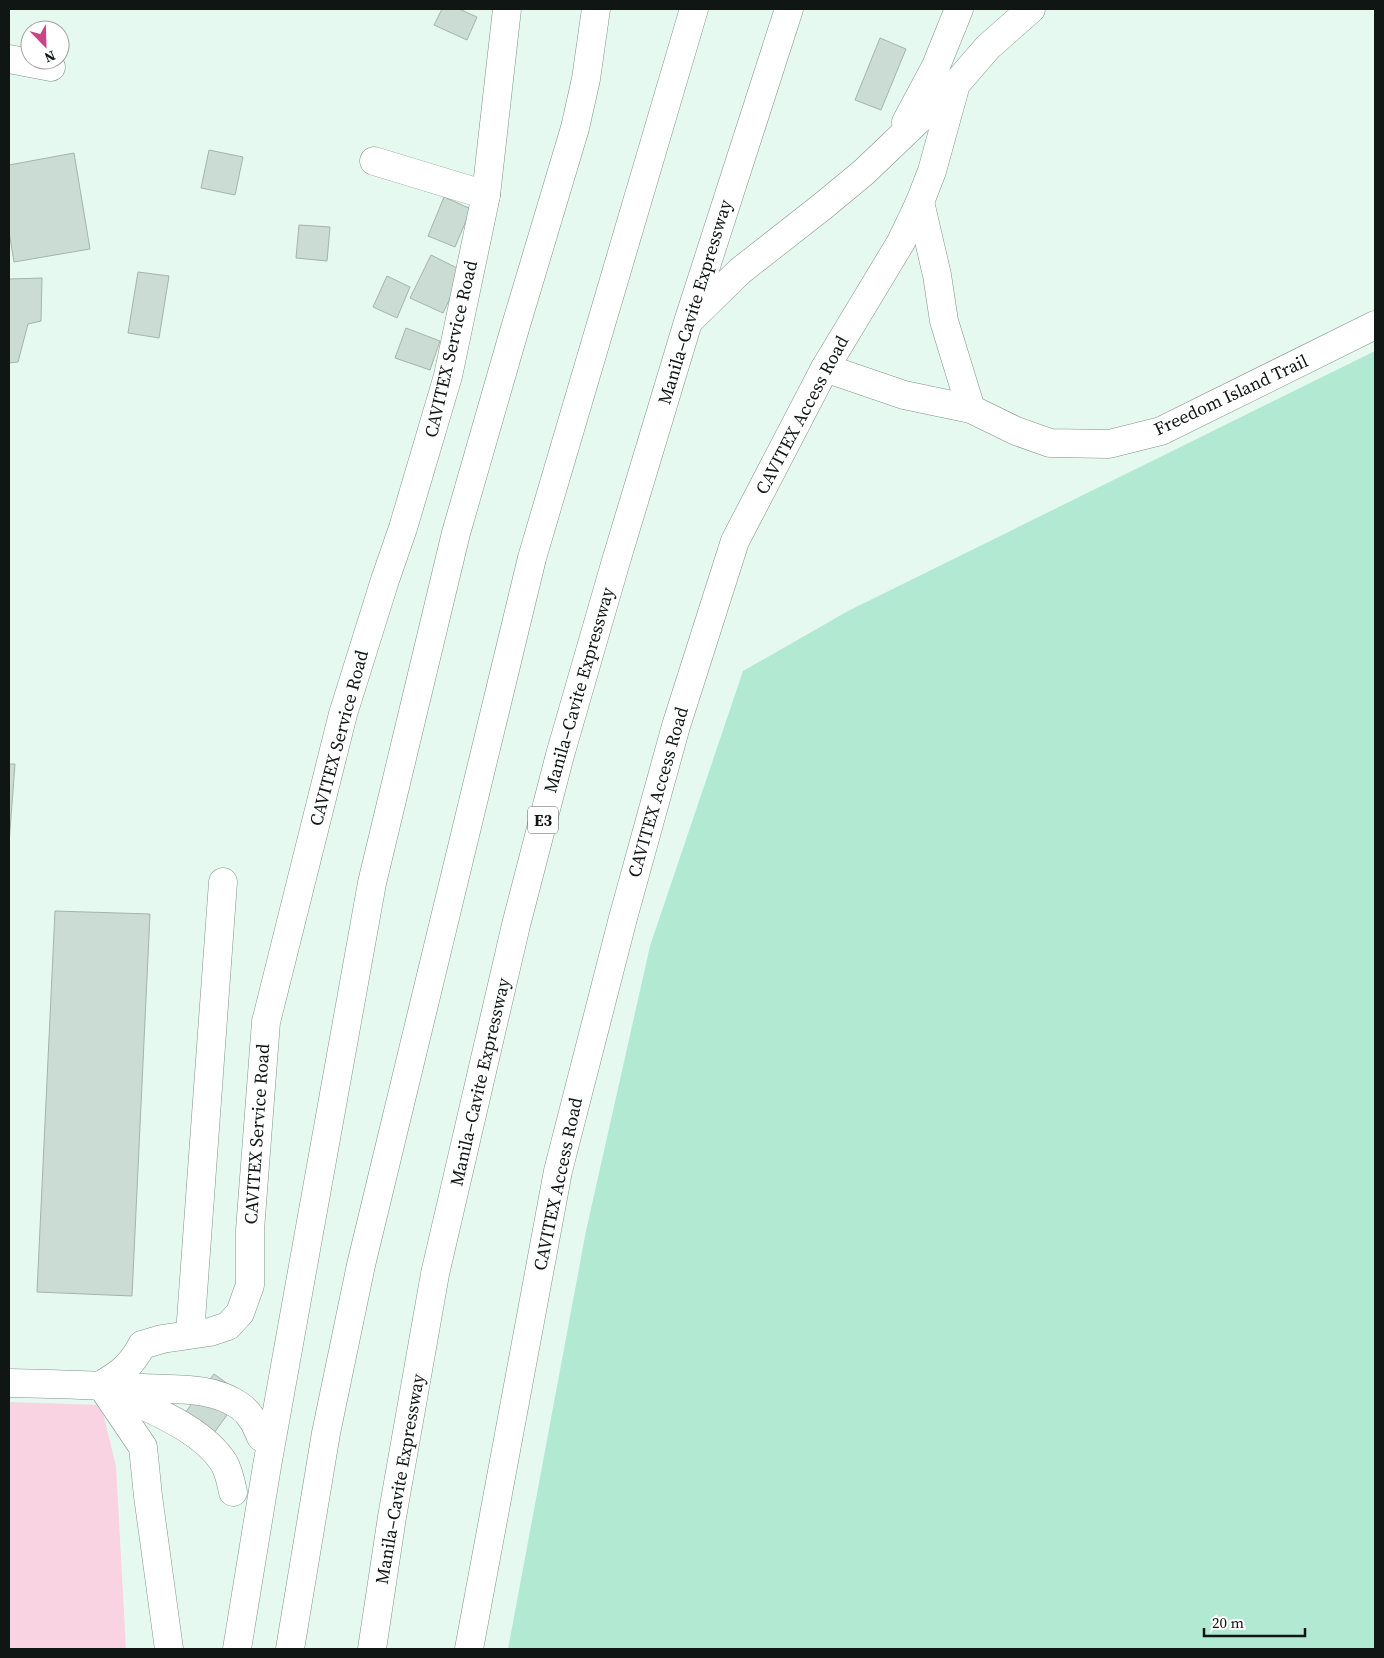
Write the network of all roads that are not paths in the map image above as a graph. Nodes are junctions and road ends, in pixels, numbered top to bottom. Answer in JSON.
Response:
{"nodes":[{"id":1,"x":507,"y":9,"type":"edge"},
{"id":2,"x":596,"y":9,"type":"edge"},
{"id":3,"x":694,"y":9,"type":"edge"},
{"id":4,"x":789,"y":9,"type":"edge"},
{"id":5,"x":959,"y":9,"type":"edge"},
{"id":6,"x":1030,"y":9,"type":"edge"},
{"id":7,"x":956,"y":84,"type":"junction"},
{"id":8,"x":895,"y":143,"type":"junction"},
{"id":9,"x":374,"y":161,"type":"dead end"},
{"id":10,"x":486,"y":195,"type":"junction"},
{"id":11,"x":920,"y":202,"type":"junction"},
{"id":12,"x":688,"y":322,"type":"junction"},
{"id":13,"x":1375,"y":326,"type":"edge"},
{"id":14,"x":825,"y":368,"type":"junction"},
{"id":15,"x":971,"y":408,"type":"junction"},
{"id":16,"x":223,"y":882,"type":"dead end"},
{"id":17,"x":190,"y":1334,"type":"junction"},
{"id":18,"x":9,"y":1383,"type":"edge"},
{"id":19,"x":101,"y":1385,"type":"junction"},
{"id":20,"x":261,"y":1437,"type":"dead end"},
{"id":21,"x":233,"y":1492,"type":"dead end"},
{"id":22,"x":169,"y":1649,"type":"edge"},
{"id":23,"x":237,"y":1649,"type":"edge"},
{"id":24,"x":290,"y":1649,"type":"edge"},
{"id":25,"x":372,"y":1649,"type":"edge"},
{"id":26,"x":469,"y":1649,"type":"edge"}],
"edges":[{"from":1,"to":10,"type":"main road","name":"CAVITEX Service Road"},
{"from":2,"to":23,"type":"main road"},
{"from":3,"to":24,"type":"main road"},
{"from":4,"to":12,"type":"main road","name":"Manila–Cavite Expressway","number":"E3"},
{"from":5,"to":8,"type":"main road"},
{"from":6,"to":7,"type":"main road","name":"CAVITEX Access Road"},
{"from":7,"to":8,"type":"main road"},
{"from":7,"to":11,"type":"main road","name":"CAVITEX Access Road"},
{"from":8,"to":12,"type":"main road"},
{"from":9,"to":10,"type":"main road"},
{"from":10,"to":17,"type":"main road","name":"CAVITEX Service Road"},
{"from":11,"to":14,"type":"main road","name":"CAVITEX Access Road"},
{"from":11,"to":15,"type":"main road"},
{"from":12,"to":25,"type":"main road","name":"Manila–Cavite Expressway","number":"E3"},
{"from":13,"to":15,"type":"main road","name":"Freedom Island Trail"},
{"from":14,"to":15,"type":"main road","name":"Freedom Island Trail"},
{"from":14,"to":26,"type":"main road","name":"CAVITEX Access Road"},
{"from":16,"to":17,"type":"main road"},
{"from":17,"to":19,"type":"main road","name":"CAVITEX Service Road"},
{"from":18,"to":19,"type":"main road"},
{"from":19,"to":20,"type":"main road"},
{"from":19,"to":21,"type":"main road"},
{"from":19,"to":22,"type":"main road"}]}
